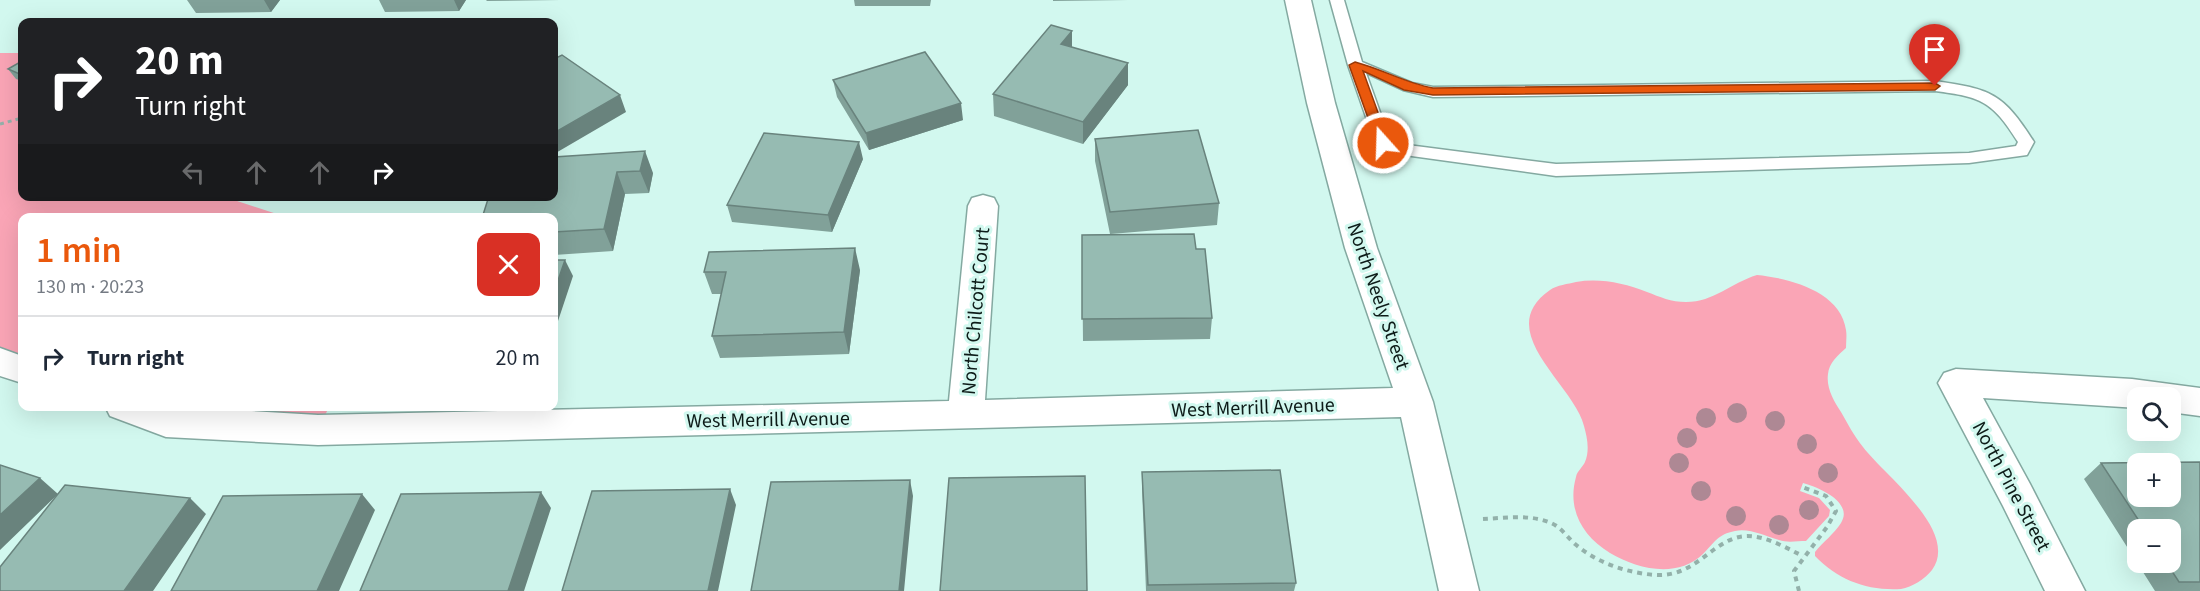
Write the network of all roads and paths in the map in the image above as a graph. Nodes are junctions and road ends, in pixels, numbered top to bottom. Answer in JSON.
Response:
{"nodes":[{"id":1,"x":1298,"y":0,"type":"edge"},
{"id":2,"x":1337,"y":0,"type":"edge"},
{"id":3,"x":1355,"y":65,"type":"junction"},
{"id":4,"x":18,"y":119,"type":"edge"},
{"id":5,"x":0,"y":124,"type":"edge"},
{"id":6,"x":983,"y":206,"type":"dead end"},
{"id":7,"x":0,"y":360,"type":"edge"},
{"id":8,"x":18,"y":368,"type":"edge"},
{"id":9,"x":2127,"y":393,"type":"edge"},
{"id":10,"x":2181,"y":399,"type":"edge"},
{"id":11,"x":1415,"y":402,"type":"junction"},
{"id":12,"x":2200,"y":402,"type":"edge"},
{"id":13,"x":136,"y":411,"type":"edge"},
{"id":14,"x":966,"y":415,"type":"junction"},
{"id":15,"x":323,"y":418,"type":"edge"},
{"id":16,"x":1802,"y":487,"type":"dead end"},
{"id":17,"x":1444,"y":519,"type":"junction"},
{"id":18,"x":1803,"y":556,"type":"junction"},
{"id":19,"x":1459,"y":591,"type":"edge"},
{"id":20,"x":1800,"y":591,"type":"edge"},
{"id":21,"x":2065,"y":591,"type":"edge"}],
"edges":[{"from":1,"to":11,"type":"street","name":"North Neely Street"},
{"from":2,"to":3,"type":"lane"},
{"from":3,"to":3,"type":"lane"},
{"from":4,"to":5,"type":"path"},
{"from":6,"to":14,"type":"street","name":"North Chilcott Court"},
{"from":7,"to":8,"type":"street"},
{"from":9,"to":21,"type":"street","name":"North Pine Street"},
{"from":10,"to":12,"type":"street"},
{"from":11,"to":14,"type":"street","name":"West Merrill Avenue"},
{"from":11,"to":17,"type":"street","name":"North Neely Street"},
{"from":13,"to":15,"type":"street","name":"West Merrill Avenue"},
{"from":14,"to":15,"type":"street","name":"West Merrill Avenue"},
{"from":16,"to":18,"type":"path"},
{"from":17,"to":18,"type":"path"},
{"from":17,"to":19,"type":"street","name":"North Neely Street"},
{"from":18,"to":20,"type":"path"}]}
